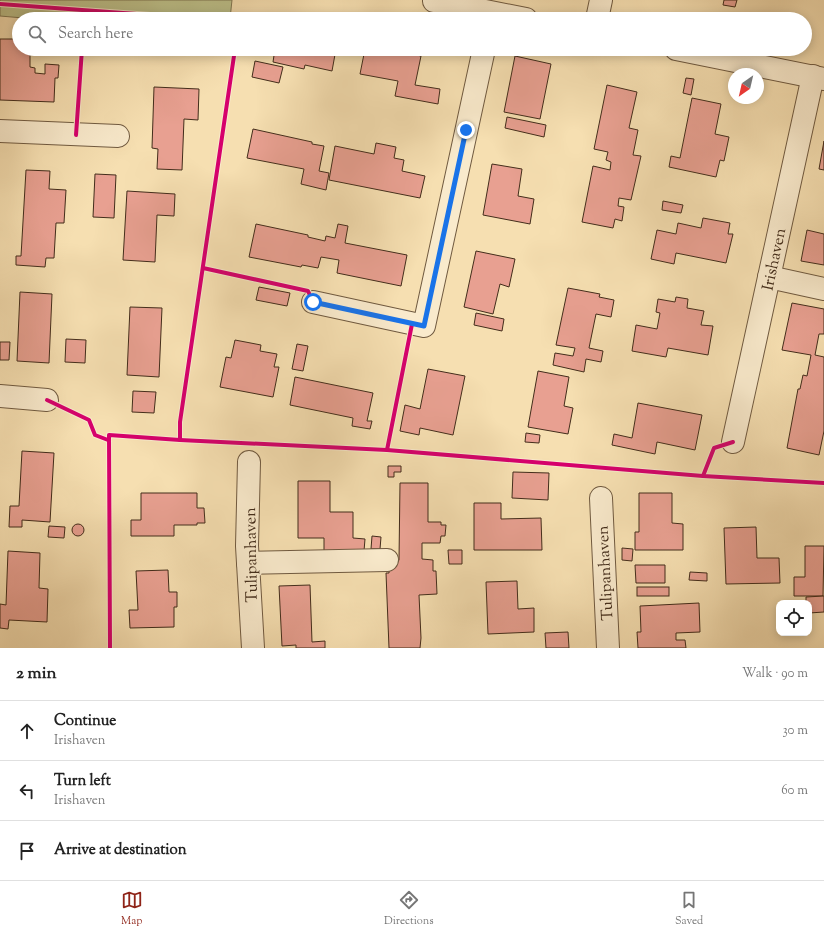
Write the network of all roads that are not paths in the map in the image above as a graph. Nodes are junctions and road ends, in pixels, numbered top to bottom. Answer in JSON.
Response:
{"nodes":[{"id":1,"x":601,"y":0,"type":"edge"},
{"id":2,"x":434,"y":1,"type":"edge"},
{"id":3,"x":476,"y":12,"type":"edge"},
{"id":4,"x":598,"y":12,"type":"edge"},
{"id":5,"x":482,"y":56,"type":"edge"},
{"id":6,"x":711,"y":56,"type":"edge"},
{"id":7,"x":819,"y":78,"type":"edge"},
{"id":8,"x":0,"y":131,"type":"edge"},
{"id":9,"x":118,"y":136,"type":"dead end"},
{"id":10,"x":769,"y":277,"type":"junction"},
{"id":11,"x":824,"y":289,"type":"edge"},
{"id":12,"x":313,"y":302,"type":"dead end"},
{"id":13,"x":0,"y":396,"type":"edge"},
{"id":14,"x":46,"y":400,"type":"dead end"},
{"id":15,"x":733,"y":442,"type":"dead end"},
{"id":16,"x":249,"y":462,"type":"dead end"},
{"id":17,"x":600,"y":498,"type":"dead end"},
{"id":18,"x":387,"y":560,"type":"dead end"},
{"id":19,"x":248,"y":563,"type":"junction"},
{"id":20,"x":253,"y":648,"type":"edge"},
{"id":21,"x":608,"y":648,"type":"edge"}],
"edges":[{"from":1,"to":4,"type":"street"},
{"from":2,"to":3,"type":"street"},
{"from":5,"to":12,"type":"street"},
{"from":6,"to":7,"type":"street","name":"Irishaven"},
{"from":7,"to":10,"type":"street","name":"Irishaven"},
{"from":8,"to":9,"type":"street"},
{"from":10,"to":11,"type":"street"},
{"from":10,"to":15,"type":"street","name":"Irishaven"},
{"from":13,"to":14,"type":"street"},
{"from":16,"to":19,"type":"street","name":"Tulipanhaven"},
{"from":17,"to":21,"type":"street","name":"Tulipanhaven"},
{"from":18,"to":19,"type":"street"},
{"from":19,"to":20,"type":"street","name":"Tulipanhaven"}]}
